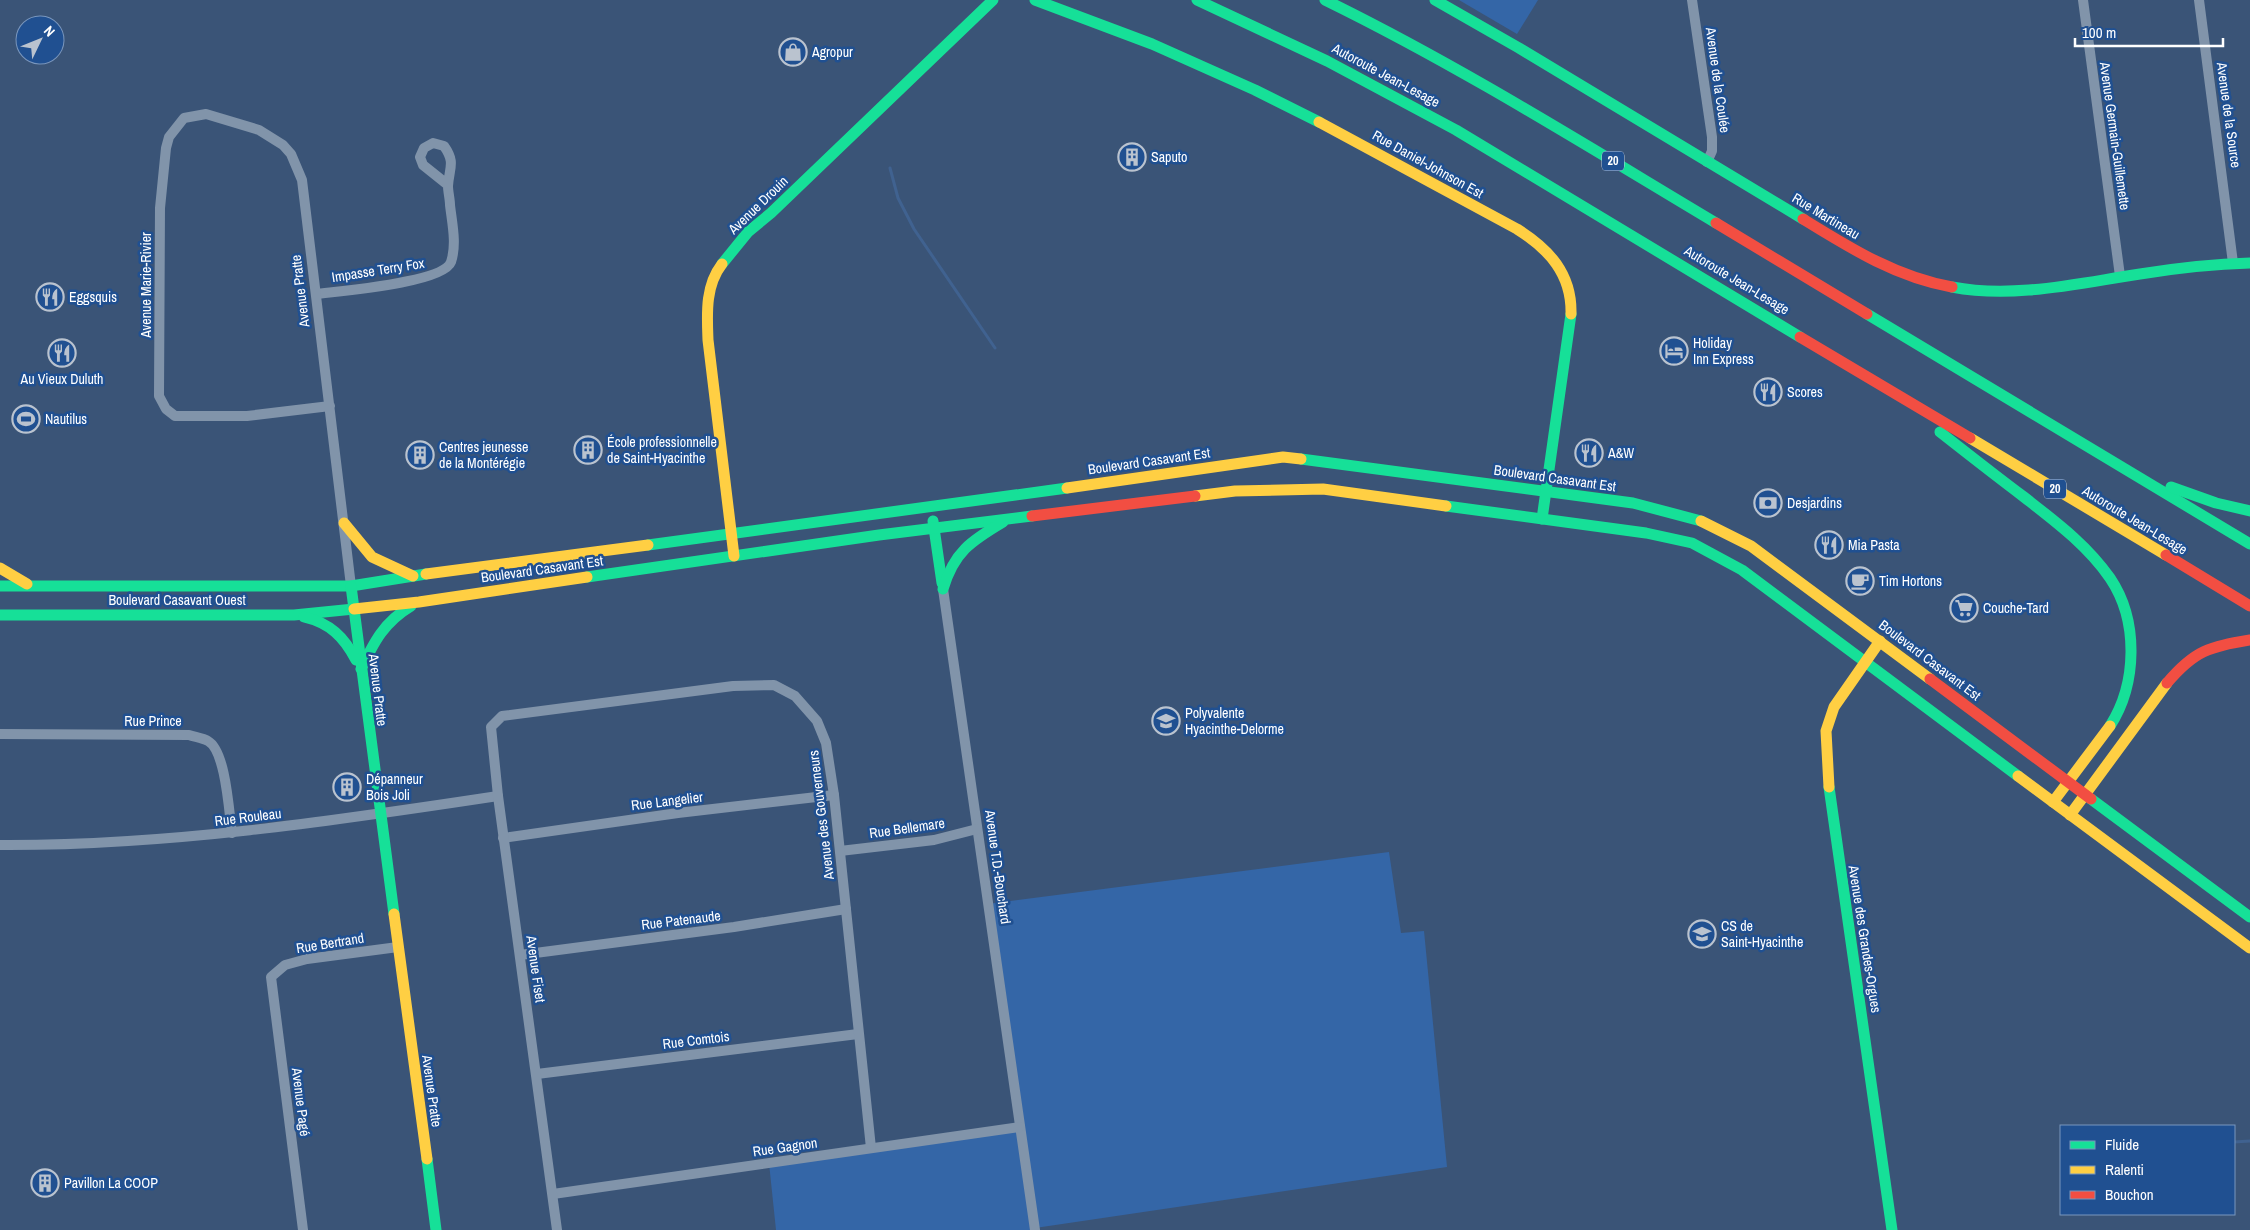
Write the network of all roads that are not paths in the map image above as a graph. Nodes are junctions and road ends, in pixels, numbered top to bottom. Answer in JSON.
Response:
{"nodes":[{"id":1,"x":993,"y":0,"type":"edge"},
{"id":2,"x":1035,"y":0,"type":"edge"},
{"id":3,"x":1197,"y":0,"type":"edge"},
{"id":4,"x":1325,"y":0,"type":"edge"},
{"id":5,"x":1435,"y":0,"type":"edge"},
{"id":6,"x":1692,"y":0,"type":"edge"},
{"id":7,"x":2083,"y":0,"type":"edge"},
{"id":8,"x":2199,"y":0,"type":"edge"},
{"id":9,"x":291,"y":154,"type":"joint"},
{"id":10,"x":1707,"y":162,"type":"junction"},
{"id":11,"x":448,"y":185,"type":"dead end"},
{"id":12,"x":2233,"y":263,"type":"junction"},
{"id":13,"x":2250,"y":263,"type":"edge"},
{"id":14,"x":2120,"y":276,"type":"junction"},
{"id":15,"x":316,"y":294,"type":"junction"},
{"id":16,"x":1861,"y":372,"type":"junction"},
{"id":17,"x":330,"y":406,"type":"junction"},
{"id":18,"x":2135,"y":474,"type":"junction"},
{"id":19,"x":1545,"y":491,"type":"junction"},
{"id":20,"x":931,"y":508,"type":"junction"},
{"id":21,"x":2250,"y":511,"type":"edge"},
{"id":22,"x":1009,"y":519,"type":"junction"},
{"id":23,"x":1542,"y":519,"type":"junction"},
{"id":24,"x":344,"y":523,"type":"junction"},
{"id":25,"x":934,"y":529,"type":"junction"},
{"id":26,"x":730,"y":535,"type":"junction"},
{"id":27,"x":2250,"y":544,"type":"edge"},
{"id":28,"x":734,"y":556,"type":"junction"},
{"id":29,"x":0,"y":568,"type":"edge"},
{"id":30,"x":413,"y":576,"type":"junction"},
{"id":31,"x":0,"y":586,"type":"edge"},
{"id":32,"x":32,"y":586,"type":"junction"},
{"id":33,"x":351,"y":586,"type":"junction"},
{"id":34,"x":943,"y":589,"type":"junction"},
{"id":35,"x":419,"y":602,"type":"junction"},
{"id":36,"x":2250,"y":606,"type":"edge"},
{"id":37,"x":354,"y":609,"type":"junction"},
{"id":38,"x":0,"y":614,"type":"edge"},
{"id":39,"x":294,"y":615,"type":"junction"},
{"id":40,"x":2250,"y":640,"type":"edge"},
{"id":41,"x":1880,"y":641,"type":"junction"},
{"id":42,"x":1865,"y":662,"type":"junction"},
{"id":43,"x":360,"y":670,"type":"junction"},
{"id":44,"x":502,"y":716,"type":"joint"},
{"id":45,"x":0,"y":734,"type":"edge"},
{"id":46,"x":2069,"y":782,"type":"junction"},
{"id":47,"x":2085,"y":794,"type":"junction"},
{"id":48,"x":498,"y":796,"type":"junction"},
{"id":49,"x":834,"y":796,"type":"junction"},
{"id":50,"x":2054,"y":802,"type":"junction"},
{"id":51,"x":380,"y":814,"type":"junction"},
{"id":52,"x":2070,"y":814,"type":"junction"},
{"id":53,"x":977,"y":829,"type":"junction"},
{"id":54,"x":232,"y":833,"type":"junction"},
{"id":55,"x":503,"y":838,"type":"junction"},
{"id":56,"x":0,"y":845,"type":"edge"},
{"id":57,"x":840,"y":851,"type":"junction"},
{"id":58,"x":846,"y":909,"type":"junction"},
{"id":59,"x":2250,"y":917,"type":"edge"},
{"id":60,"x":398,"y":948,"type":"junction"},
{"id":61,"x":2250,"y":948,"type":"edge"},
{"id":62,"x":520,"y":955,"type":"junction"},
{"id":63,"x":271,"y":977,"type":"joint"},
{"id":64,"x":858,"y":1034,"type":"junction"},
{"id":65,"x":537,"y":1074,"type":"junction"},
{"id":66,"x":1020,"y":1127,"type":"junction"},
{"id":67,"x":871,"y":1148,"type":"junction"},
{"id":68,"x":553,"y":1194,"type":"junction"},
{"id":69,"x":303,"y":1230,"type":"edge"},
{"id":70,"x":436,"y":1230,"type":"edge"},
{"id":71,"x":557,"y":1230,"type":"edge"},
{"id":72,"x":1035,"y":1230,"type":"edge"},
{"id":73,"x":1892,"y":1230,"type":"edge"}],
"edges":[{"from":1,"to":26,"type":"main road","name":"Avenue Drouin"},
{"from":2,"to":19,"type":"main road","name":"Rue Daniel-Johnson Est"},
{"from":3,"to":16,"type":"main road","name":"Autoroute Jean-Lesage","number":"20"},
{"from":4,"to":18,"type":"main road","number":"20"},
{"from":5,"to":10,"type":"main road","name":"Rue Martineau"},
{"from":6,"to":10,"type":"street","name":"Avenue de la Coulée"},
{"from":7,"to":14,"type":"street","name":"Avenue Germain-Guillemette"},
{"from":8,"to":12,"type":"street","name":"Avenue de la Source"},
{"from":9,"to":15,"type":"street","name":"Avenue Pratte"},
{"from":9,"to":17,"type":"street","name":"Avenue Marie-Rivier"},
{"from":10,"to":14,"type":"main road","name":"Rue Martineau"},
{"from":11,"to":15,"type":"street","name":"Impasse Terry Fox"},
{"from":12,"to":13,"type":"main road","name":"Rue Martineau"},
{"from":12,"to":14,"type":"main road","name":"Rue Martineau"},
{"from":15,"to":17,"type":"street","name":"Avenue Pratte"},
{"from":16,"to":36,"type":"main road","name":"Autoroute Jean-Lesage","number":"20"},
{"from":16,"to":46,"type":"main road"},
{"from":17,"to":24,"type":"street","name":"Avenue Pratte"},
{"from":18,"to":21,"type":"main road"},
{"from":18,"to":27,"type":"main road","number":"20"},
{"from":19,"to":20,"type":"main road","name":"Boulevard Casavant Est"},
{"from":19,"to":23,"type":"main road","name":"Rue Daniel-Johnson Est"},
{"from":19,"to":41,"type":"main road","name":"Boulevard Casavant Est"},
{"from":20,"to":25,"type":"main road","name":"Avenue T.D.-Bouchard"},
{"from":20,"to":26,"type":"main road","name":"Boulevard Casavant Est"},
{"from":22,"to":23,"type":"main road","name":"Boulevard Casavant Est"},
{"from":22,"to":25,"type":"main road","name":"Boulevard Casavant Est"},
{"from":22,"to":34,"type":"main road"},
{"from":23,"to":42,"type":"main road","name":"Boulevard Casavant Est"},
{"from":24,"to":30,"type":"main road"},
{"from":24,"to":33,"type":"street","name":"Avenue Pratte"},
{"from":25,"to":28,"type":"main road","name":"Boulevard Casavant Est"},
{"from":25,"to":34,"type":"main road","name":"Avenue T.D.-Bouchard"},
{"from":26,"to":28,"type":"main road"},
{"from":26,"to":30,"type":"main road","name":"Boulevard Casavant Est"},
{"from":28,"to":35,"type":"main road","name":"Boulevard Casavant Est"},
{"from":29,"to":32,"type":"main road"},
{"from":30,"to":33,"type":"main road","name":"Boulevard Casavant Est"},
{"from":31,"to":32,"type":"main road","name":"Boulevard Casavant Ouest"},
{"from":32,"to":33,"type":"main road","name":"Boulevard Casavant Ouest"},
{"from":33,"to":37,"type":"main road","name":"Avenue Pratte"},
{"from":34,"to":53,"type":"street","name":"Avenue T.D.-Bouchard"},
{"from":35,"to":37,"type":"main road","name":"Boulevard Casavant Est"},
{"from":35,"to":43,"type":"main road"},
{"from":37,"to":39,"type":"main road","name":"Boulevard Casavant Ouest"},
{"from":37,"to":43,"type":"main road","name":"Avenue Pratte"},
{"from":38,"to":39,"type":"main road","name":"Boulevard Casavant Ouest"},
{"from":39,"to":43,"type":"main road"},
{"from":40,"to":47,"type":"main road"},
{"from":41,"to":42,"type":"main road","name":"Avenue des Grandes-Orgues"},
{"from":41,"to":46,"type":"main road","name":"Boulevard Casavant Est"},
{"from":42,"to":50,"type":"main road","name":"Boulevard Casavant Est"},
{"from":42,"to":73,"type":"main road","name":"Avenue des Grandes-Orgues"},
{"from":43,"to":51,"type":"main road","name":"Avenue Pratte"},
{"from":44,"to":48,"type":"street","name":"Avenue Fiset"},
{"from":44,"to":49,"type":"street","name":"Avenue des Gouverneurs"},
{"from":45,"to":54,"type":"street","name":"Rue Prince"},
{"from":46,"to":47,"type":"main road","name":"Boulevard Casavant Est"},
{"from":46,"to":50,"type":"main road"},
{"from":47,"to":52,"type":"main road"},
{"from":47,"to":59,"type":"main road","name":"Boulevard Casavant Est"},
{"from":48,"to":51,"type":"street","name":"Rue Rouleau"},
{"from":48,"to":55,"type":"street","name":"Avenue Fiset"},
{"from":49,"to":55,"type":"street","name":"Rue Langelier"},
{"from":49,"to":57,"type":"street","name":"Avenue des Gouverneurs"},
{"from":50,"to":52,"type":"main road","name":"Boulevard Casavant Est"},
{"from":51,"to":54,"type":"street","name":"Rue Rouleau"},
{"from":51,"to":60,"type":"main road","name":"Avenue Pratte"},
{"from":52,"to":61,"type":"main road","name":"Boulevard Casavant Est"},
{"from":53,"to":57,"type":"street","name":"Rue Bellemare"},
{"from":53,"to":66,"type":"street","name":"Avenue T.D.-Bouchard"},
{"from":54,"to":56,"type":"street","name":"Rue Rouleau"},
{"from":55,"to":62,"type":"street","name":"Avenue Fiset"},
{"from":57,"to":58,"type":"street","name":"Avenue des Gouverneurs"},
{"from":58,"to":62,"type":"street","name":"Rue Patenaude"},
{"from":58,"to":64,"type":"street","name":"Avenue des Gouverneurs"},
{"from":60,"to":63,"type":"street","name":"Rue Bertrand"},
{"from":60,"to":70,"type":"main road","name":"Avenue Pratte"},
{"from":62,"to":65,"type":"street","name":"Avenue Fiset"},
{"from":63,"to":69,"type":"street","name":"Avenue Pagé"},
{"from":64,"to":65,"type":"street","name":"Rue Comtois"},
{"from":64,"to":67,"type":"street","name":"Avenue des Gouverneurs"},
{"from":65,"to":68,"type":"street","name":"Avenue Fiset"},
{"from":66,"to":67,"type":"street","name":"Rue Gagnon"},
{"from":66,"to":72,"type":"street","name":"Avenue T.D.-Bouchard"},
{"from":67,"to":68,"type":"street","name":"Rue Gagnon"},
{"from":68,"to":71,"type":"street","name":"Avenue Fiset"}]}
